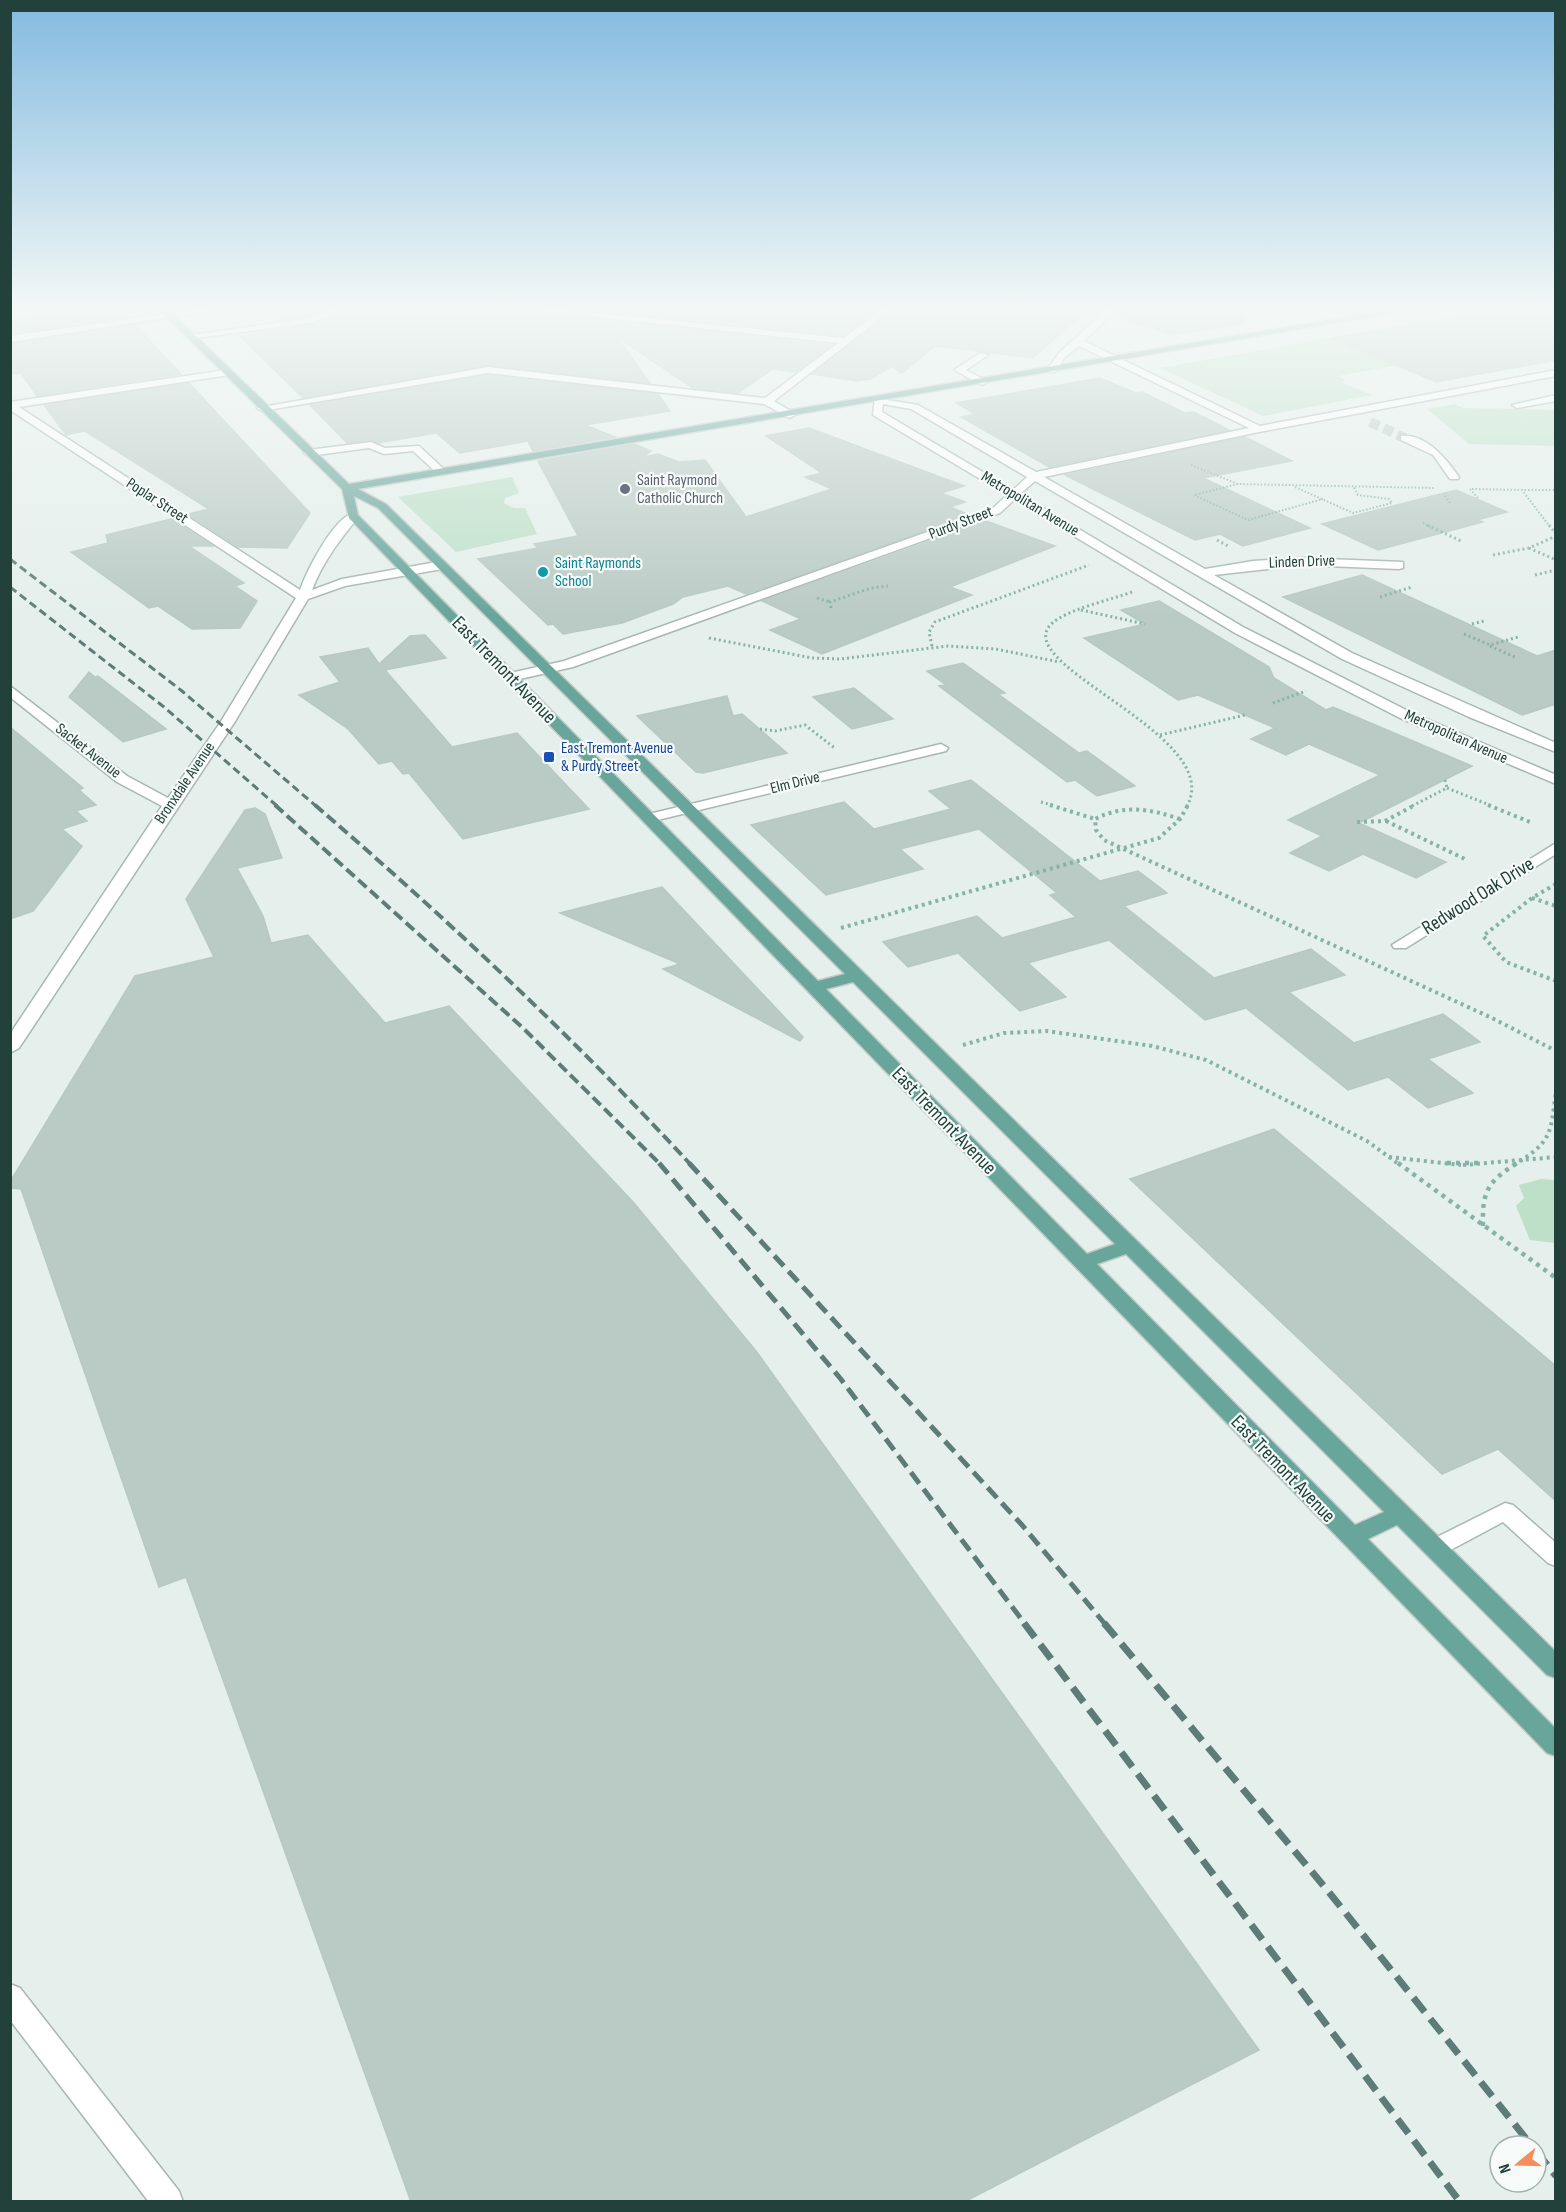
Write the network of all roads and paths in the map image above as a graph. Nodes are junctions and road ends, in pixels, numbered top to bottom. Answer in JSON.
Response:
{"nodes":[{"id":1,"x":18,"y":410,"type":"edge"},
{"id":2,"x":264,"y":410,"type":"edge"},
{"id":3,"x":782,"y":410,"type":"edge"},
{"id":4,"x":818,"y":410,"type":"edge"},
{"id":5,"x":877,"y":410,"type":"edge"},
{"id":6,"x":920,"y":410,"type":"edge"},
{"id":7,"x":1220,"y":410,"type":"edge"},
{"id":8,"x":1359,"y":410,"type":"tunnel mouth"},
{"id":9,"x":1349,"y":412,"type":"junction"},
{"id":10,"x":790,"y":415,"type":"junction"},
{"id":11,"x":1370,"y":422,"type":"tunnel mouth"},
{"id":12,"x":1259,"y":429,"type":"junction"},
{"id":13,"x":1405,"y":438,"type":"tunnel mouth"},
{"id":14,"x":309,"y":453,"type":"junction"},
{"id":15,"x":1188,"y":464,"type":"dead end"},
{"id":16,"x":442,"y":472,"type":"junction"},
{"id":17,"x":1034,"y":476,"type":"junction"},
{"id":18,"x":1454,"y":477,"type":"dead end"},
{"id":19,"x":1238,"y":484,"type":"junction"},
{"id":20,"x":1292,"y":485,"type":"junction"},
{"id":21,"x":1353,"y":486,"type":"junction"},
{"id":22,"x":347,"y":488,"type":"junction"},
{"id":23,"x":1440,"y":488,"type":"dead end"},
{"id":24,"x":1463,"y":489,"type":"dead end"},
{"id":25,"x":1469,"y":489,"type":"junction"},
{"id":26,"x":1522,"y":490,"type":"junction"},
{"id":27,"x":1556,"y":490,"type":"edge"},
{"id":28,"x":1013,"y":495,"type":"junction"},
{"id":29,"x":1323,"y":499,"type":"junction"},
{"id":30,"x":1479,"y":499,"type":"dead end"},
{"id":31,"x":353,"y":516,"type":"junction"},
{"id":32,"x":1423,"y":523,"type":"dead end"},
{"id":33,"x":1556,"y":535,"type":"edge"},
{"id":34,"x":1463,"y":542,"type":"dead end"},
{"id":35,"x":1529,"y":548,"type":"junction"},
{"id":36,"x":1493,"y":555,"type":"dead end"},
{"id":37,"x":1556,"y":560,"type":"edge"},
{"id":38,"x":1099,"y":561,"type":"dead end"},
{"id":39,"x":442,"y":565,"type":"junction"},
{"id":40,"x":1399,"y":565,"type":"dead end"},
{"id":41,"x":1556,"y":570,"type":"edge"},
{"id":42,"x":408,"y":571,"type":"junction"},
{"id":43,"x":1205,"y":573,"type":"junction"},
{"id":44,"x":1535,"y":575,"type":"dead end"},
{"id":45,"x":888,"y":586,"type":"dead end"},
{"id":46,"x":1412,"y":586,"type":"dead end"},
{"id":47,"x":1133,"y":592,"type":"dead end"},
{"id":48,"x":303,"y":597,"type":"junction"},
{"id":49,"x":1380,"y":597,"type":"dead end"},
{"id":50,"x":831,"y":608,"type":"dead end"},
{"id":51,"x":1081,"y":610,"type":"junction"},
{"id":52,"x":1484,"y":621,"type":"dead end"},
{"id":53,"x":1145,"y":624,"type":"dead end"},
{"id":54,"x":1472,"y":624,"type":"dead end"},
{"id":55,"x":1464,"y":634,"type":"dead end"},
{"id":56,"x":699,"y":637,"type":"dead end"},
{"id":57,"x":1518,"y":637,"type":"dead end"},
{"id":58,"x":1490,"y":645,"type":"junction"},
{"id":59,"x":932,"y":646,"type":"junction"},
{"id":60,"x":1517,"y":658,"type":"dead end"},
{"id":61,"x":1354,"y":659,"type":"junction"},
{"id":62,"x":1059,"y":662,"type":"junction"},
{"id":63,"x":546,"y":670,"type":"junction"},
{"id":64,"x":1317,"y":670,"type":"junction"},
{"id":65,"x":511,"y":676,"type":"junction"},
{"id":66,"x":10,"y":690,"type":"edge"},
{"id":67,"x":1309,"y":690,"type":"dead end"},
{"id":68,"x":1273,"y":703,"type":"dead end"},
{"id":69,"x":1245,"y":715,"type":"dead end"},
{"id":70,"x":760,"y":729,"type":"dead end"},
{"id":71,"x":1160,"y":735,"type":"junction"},
{"id":72,"x":941,"y":747,"type":"dead end"},
{"id":73,"x":1556,"y":748,"type":"edge"},
{"id":74,"x":836,"y":749,"type":"dead end"},
{"id":75,"x":1445,"y":780,"type":"dead end"},
{"id":76,"x":1556,"y":780,"type":"edge"},
{"id":77,"x":1448,"y":788,"type":"junction"},
{"id":78,"x":1041,"y":802,"type":"dead end"},
{"id":79,"x":170,"y":805,"type":"junction"},
{"id":80,"x":687,"y":809,"type":"junction"},
{"id":81,"x":649,"y":818,"type":"junction"},
{"id":82,"x":1095,"y":819,"type":"junction"},
{"id":83,"x":1180,"y":819,"type":"junction"},
{"id":84,"x":1385,"y":821,"type":"junction"},
{"id":85,"x":1357,"y":822,"type":"dead end"},
{"id":86,"x":1530,"y":822,"type":"dead end"},
{"id":87,"x":1556,"y":847,"type":"edge"},
{"id":88,"x":1123,"y":849,"type":"junction"},
{"id":89,"x":1467,"y":860,"type":"dead end"},
{"id":90,"x":1556,"y":884,"type":"edge"},
{"id":91,"x":1532,"y":898,"type":"junction"},
{"id":92,"x":1556,"y":906,"type":"edge"},
{"id":93,"x":840,"y":928,"type":"dead end"},
{"id":94,"x":1400,"y":945,"type":"dead end"},
{"id":95,"x":855,"y":976,"type":"junction"},
{"id":96,"x":1556,"y":981,"type":"edge"},
{"id":97,"x":815,"y":987,"type":"junction"},
{"id":98,"x":962,"y":1045,"type":"dead end"},
{"id":99,"x":10,"y":1048,"type":"edge"},
{"id":100,"x":1556,"y":1051,"type":"edge"},
{"id":101,"x":1556,"y":1092,"type":"edge"},
{"id":102,"x":1555,"y":1103,"type":"edge"},
{"id":103,"x":1388,"y":1157,"type":"junction"},
{"id":104,"x":1556,"y":1157,"type":"edge"},
{"id":105,"x":1522,"y":1160,"type":"junction"},
{"id":106,"x":1483,"y":1226,"type":"junction"},
{"id":107,"x":1129,"y":1246,"type":"junction"},
{"id":108,"x":1082,"y":1263,"type":"junction"},
{"id":109,"x":1556,"y":1278,"type":"edge"},
{"id":110,"x":1401,"y":1514,"type":"junction"},
{"id":111,"x":1350,"y":1537,"type":"junction"},
{"id":112,"x":1435,"y":1548,"type":"junction"},
{"id":113,"x":1556,"y":1557,"type":"edge"},
{"id":114,"x":1556,"y":1668,"type":"edge"},
{"id":115,"x":1556,"y":1746,"type":"edge"},
{"id":116,"x":10,"y":1997,"type":"edge"},
{"id":117,"x":168,"y":2202,"type":"edge"}],
"edges":[{"from":1,"to":48,"type":"street","name":"Poplar Street"},
{"from":2,"to":14,"type":"main road","name":"East Tremont Avenue"},
{"from":3,"to":10,"type":"street"},
{"from":4,"to":10,"type":"main road"},
{"from":5,"to":28,"type":"street","name":"Metropolitan Avenue"},
{"from":6,"to":17,"type":"street","name":"Metropolitan Avenue"},
{"from":7,"to":12,"type":"street"},
{"from":8,"to":9,"type":"street"},
{"from":9,"to":11,"type":"street"},
{"from":9,"to":12,"type":"street"},
{"from":10,"to":16,"type":"main road"},
{"from":12,"to":17,"type":"street"},
{"from":13,"to":18,"type":"street"},
{"from":14,"to":16,"type":"street"},
{"from":14,"to":22,"type":"main road","name":"East Tremont Avenue"},
{"from":15,"to":19,"type":"path"},
{"from":16,"to":22,"type":"main road"},
{"from":17,"to":28,"type":"street","name":"Purdy Street"},
{"from":17,"to":43,"type":"street","name":"Metropolitan Avenue"},
{"from":19,"to":20,"type":"path"},
{"from":19,"to":29,"type":"path"},
{"from":20,"to":21,"type":"path"},
{"from":20,"to":29,"type":"path"},
{"from":21,"to":23,"type":"path"},
{"from":21,"to":29,"type":"path"},
{"from":22,"to":31,"type":"main road"},
{"from":22,"to":39,"type":"main road","name":"East Tremont Avenue"},
{"from":24,"to":25,"type":"path"},
{"from":25,"to":26,"type":"path"},
{"from":25,"to":30,"type":"path"},
{"from":26,"to":27,"type":"path"},
{"from":26,"to":33,"type":"path"},
{"from":28,"to":63,"type":"street","name":"Purdy Street"},
{"from":28,"to":64,"type":"street","name":"Metropolitan Avenue"},
{"from":31,"to":42,"type":"main road","name":"East Tremont Avenue"},
{"from":31,"to":48,"type":"street","name":"Bronxdale Avenue"},
{"from":32,"to":34,"type":"path"},
{"from":33,"to":35,"type":"path"},
{"from":35,"to":36,"type":"path"},
{"from":35,"to":37,"type":"path"},
{"from":38,"to":59,"type":"path"},
{"from":39,"to":42,"type":"street"},
{"from":39,"to":63,"type":"main road","name":"East Tremont Avenue"},
{"from":40,"to":43,"type":"street","name":"Linden Drive"},
{"from":41,"to":44,"type":"path"},
{"from":42,"to":48,"type":"street"},
{"from":42,"to":65,"type":"main road","name":"East Tremont Avenue"},
{"from":43,"to":61,"type":"street","name":"Metropolitan Avenue"},
{"from":45,"to":50,"type":"path"},
{"from":46,"to":49,"type":"path"},
{"from":47,"to":51,"type":"path"},
{"from":48,"to":79,"type":"street","name":"Bronxdale Avenue"},
{"from":51,"to":53,"type":"path"},
{"from":51,"to":62,"type":"path"},
{"from":52,"to":54,"type":"path"},
{"from":55,"to":58,"type":"path"},
{"from":56,"to":59,"type":"path"},
{"from":57,"to":58,"type":"path"},
{"from":58,"to":60,"type":"path"},
{"from":59,"to":62,"type":"path"},
{"from":61,"to":64,"type":"street"},
{"from":61,"to":73,"type":"street","name":"Metropolitan Avenue"},
{"from":62,"to":71,"type":"path"},
{"from":63,"to":65,"type":"street","name":"Purdy Street"},
{"from":63,"to":80,"type":"main road","name":"East Tremont Avenue"},
{"from":64,"to":76,"type":"street","name":"Metropolitan Avenue"},
{"from":65,"to":81,"type":"main road","name":"East Tremont Avenue"},
{"from":66,"to":79,"type":"street","name":"Sacket Avenue"},
{"from":67,"to":68,"type":"path"},
{"from":69,"to":71,"type":"path"},
{"from":70,"to":74,"type":"path"},
{"from":71,"to":83,"type":"path"},
{"from":72,"to":80,"type":"street","name":"Elm Drive"},
{"from":75,"to":77,"type":"path"},
{"from":77,"to":84,"type":"path"},
{"from":77,"to":86,"type":"path"},
{"from":78,"to":82,"type":"path"},
{"from":79,"to":99,"type":"street","name":"Bronxdale Avenue"},
{"from":80,"to":81,"type":"street","name":"Elm Drive"},
{"from":80,"to":95,"type":"main road","name":"East Tremont Avenue"},
{"from":81,"to":97,"type":"main road","name":"East Tremont Avenue"},
{"from":82,"to":83,"type":"path"},
{"from":82,"to":88,"type":"path"},
{"from":83,"to":88,"type":"path"},
{"from":84,"to":85,"type":"path"},
{"from":84,"to":89,"type":"path"},
{"from":87,"to":94,"type":"street","name":"Redwood Oak Drive"},
{"from":88,"to":93,"type":"path"},
{"from":88,"to":100,"type":"path"},
{"from":90,"to":91,"type":"path"},
{"from":91,"to":92,"type":"path"},
{"from":91,"to":96,"type":"path"},
{"from":95,"to":97,"type":"main road"},
{"from":95,"to":107,"type":"main road","name":"East Tremont Avenue"},
{"from":97,"to":108,"type":"main road","name":"East Tremont Avenue"},
{"from":98,"to":103,"type":"path"},
{"from":101,"to":102,"type":"path"},
{"from":102,"to":105,"type":"path"},
{"from":103,"to":105,"type":"path"},
{"from":103,"to":106,"type":"path"},
{"from":104,"to":105,"type":"path"},
{"from":105,"to":106,"type":"path"},
{"from":106,"to":109,"type":"path"},
{"from":107,"to":108,"type":"main road"},
{"from":107,"to":110,"type":"main road","name":"East Tremont Avenue"},
{"from":108,"to":111,"type":"main road","name":"East Tremont Avenue"},
{"from":110,"to":111,"type":"main road"},
{"from":110,"to":112,"type":"main road","name":"East Tremont Avenue"},
{"from":111,"to":115,"type":"main road","name":"East Tremont Avenue"},
{"from":112,"to":113,"type":"street"},
{"from":112,"to":114,"type":"main road","name":"East Tremont Avenue"},
{"from":116,"to":117,"type":"street"}]}
